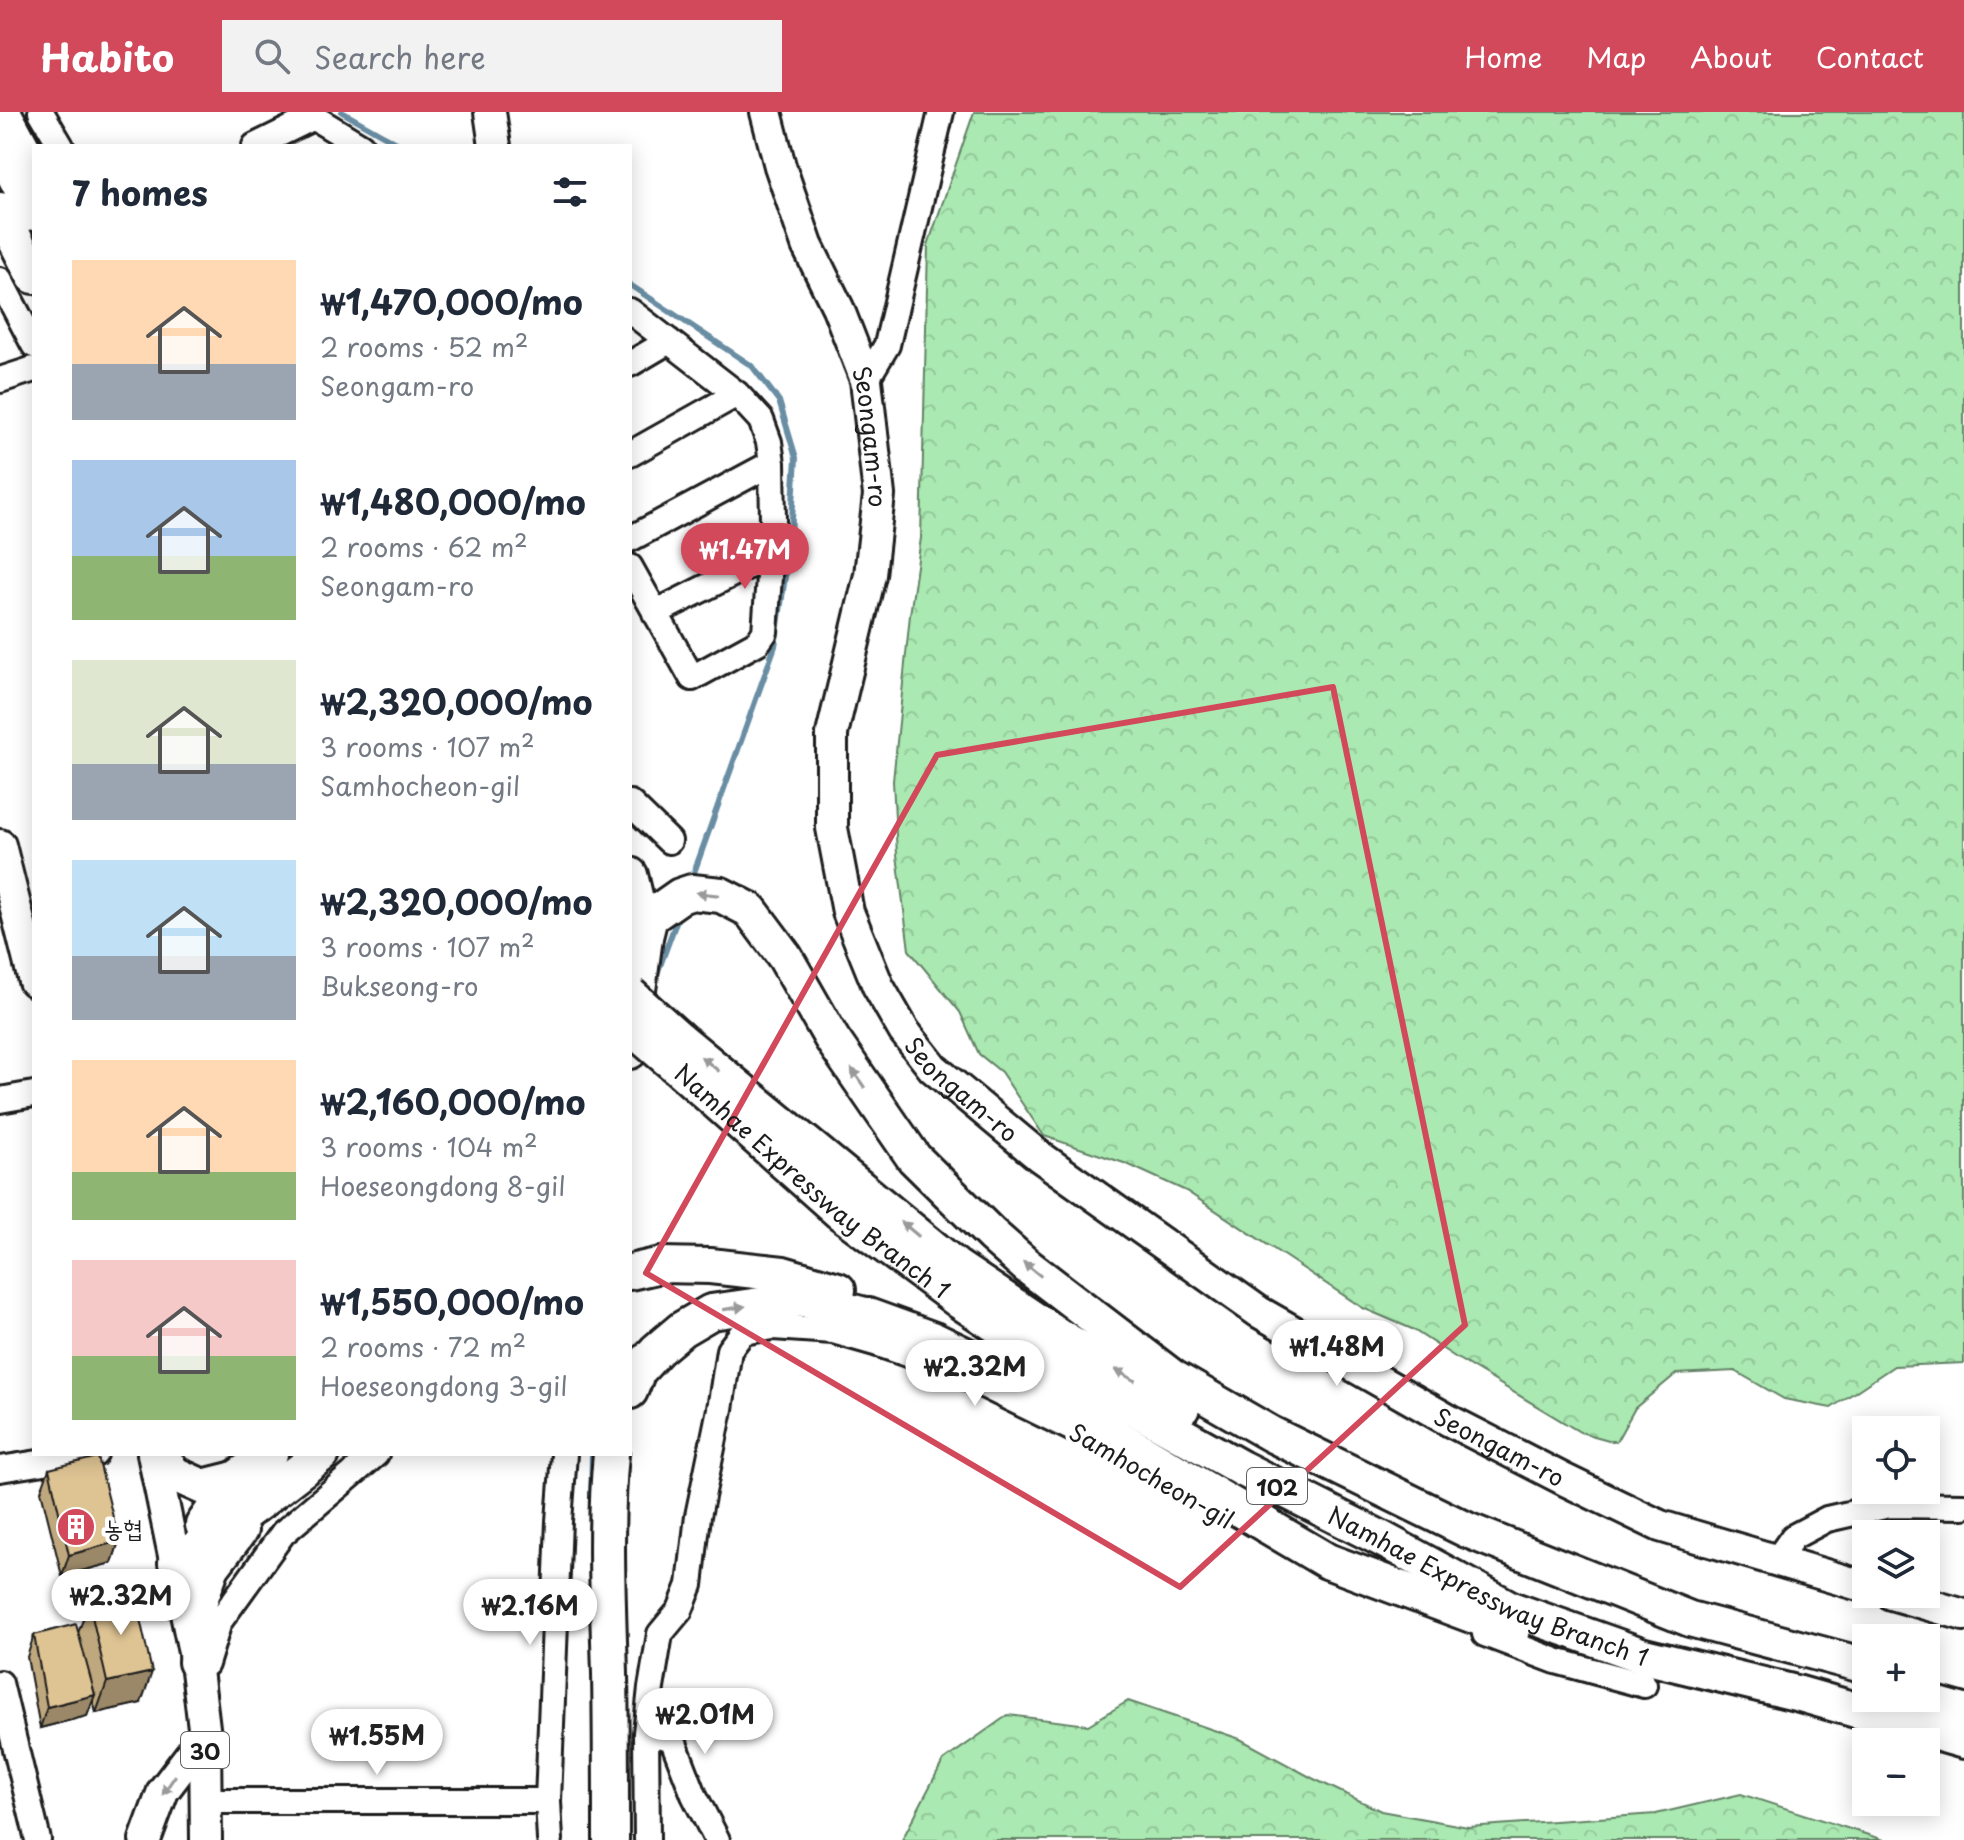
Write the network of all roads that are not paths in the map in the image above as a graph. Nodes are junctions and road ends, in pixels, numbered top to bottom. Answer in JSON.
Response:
{"nodes":[{"id":1,"x":3,"y":112,"type":"edge"},
{"id":2,"x":41,"y":112,"type":"edge"},
{"id":3,"x":766,"y":112,"type":"edge"},
{"id":4,"x":941,"y":112,"type":"edge"},
{"id":5,"x":309,"y":115,"type":"edge"},
{"id":6,"x":60,"y":144,"type":"edge"},
{"id":7,"x":261,"y":144,"type":"edge"},
{"id":8,"x":358,"y":144,"type":"edge"},
{"id":9,"x":0,"y":147,"type":"edge"},
{"id":10,"x":32,"y":166,"type":"edge"},
{"id":11,"x":32,"y":209,"type":"edge"},
{"id":12,"x":0,"y":210,"type":"edge"},
{"id":13,"x":32,"y":272,"type":"edge"},
{"id":14,"x":0,"y":280,"type":"edge"},
{"id":15,"x":632,"y":313,"type":"edge"},
{"id":16,"x":32,"y":341,"type":"edge"},
{"id":17,"x":669,"y":341,"type":"junction"},
{"id":18,"x":632,"y":363,"type":"edge"},
{"id":19,"x":32,"y":370,"type":"edge"},
{"id":20,"x":0,"y":380,"type":"edge"},
{"id":21,"x":866,"y":380,"type":"junction"},
{"id":22,"x":737,"y":394,"type":"junction"},
{"id":23,"x":632,"y":453,"type":"edge"},
{"id":24,"x":772,"y":463,"type":"junction"},
{"id":25,"x":632,"y":538,"type":"edge"},
{"id":26,"x":770,"y":555,"type":"junction"},
{"id":27,"x":632,"y":571,"type":"edge"},
{"id":28,"x":655,"y":613,"type":"junction"},
{"id":29,"x":632,"y":805,"type":"edge"},
{"id":30,"x":669,"y":841,"type":"dead end"},
{"id":31,"x":0,"y":845,"type":"edge"},
{"id":32,"x":632,"y":897,"type":"edge"},
{"id":33,"x":28,"y":931,"type":"edge"},
{"id":34,"x":637,"y":952,"type":"edge"},
{"id":35,"x":32,"y":964,"type":"edge"},
{"id":36,"x":632,"y":997,"type":"edge"},
{"id":37,"x":632,"y":1023,"type":"edge"},
{"id":38,"x":632,"y":1027,"type":"edge"},
{"id":39,"x":677,"y":1051,"type":"junction"},
{"id":40,"x":32,"y":1094,"type":"edge"},
{"id":41,"x":0,"y":1100,"type":"edge"},
{"id":42,"x":632,"y":1272,"type":"edge"},
{"id":43,"x":632,"y":1386,"type":"edge"},
{"id":44,"x":82,"y":1456,"type":"edge"},
{"id":45,"x":156,"y":1456,"type":"edge"},
{"id":46,"x":158,"y":1456,"type":"edge"},
{"id":47,"x":267,"y":1456,"type":"edge"},
{"id":48,"x":289,"y":1456,"type":"edge"},
{"id":49,"x":319,"y":1456,"type":"edge"},
{"id":50,"x":374,"y":1456,"type":"edge"},
{"id":51,"x":564,"y":1456,"type":"edge"},
{"id":52,"x":593,"y":1456,"type":"edge"},
{"id":53,"x":611,"y":1456,"type":"edge"},
{"id":54,"x":0,"y":1469,"type":"edge"},
{"id":55,"x":235,"y":1479,"type":"junction"},
{"id":56,"x":261,"y":1501,"type":"junction"},
{"id":57,"x":1964,"y":1506,"type":"edge"},
{"id":58,"x":203,"y":1525,"type":"junction"},
{"id":59,"x":1776,"y":1561,"type":"junction"},
{"id":60,"x":176,"y":1563,"type":"junction"},
{"id":61,"x":1852,"y":1583,"type":"edge"},
{"id":62,"x":1940,"y":1608,"type":"edge"},
{"id":63,"x":1511,"y":1609,"type":"junction"},
{"id":64,"x":1964,"y":1615,"type":"edge"},
{"id":65,"x":1852,"y":1662,"type":"edge"},
{"id":66,"x":198,"y":1674,"type":"junction"},
{"id":67,"x":1852,"y":1681,"type":"edge"},
{"id":68,"x":0,"y":1683,"type":"edge"},
{"id":69,"x":1644,"y":1685,"type":"dead end"},
{"id":70,"x":1940,"y":1686,"type":"edge"},
{"id":71,"x":1964,"y":1692,"type":"edge"},
{"id":72,"x":1940,"y":1705,"type":"edge"},
{"id":73,"x":1964,"y":1712,"type":"edge"},
{"id":74,"x":1852,"y":1732,"type":"edge"},
{"id":75,"x":646,"y":1733,"type":"junction"},
{"id":76,"x":205,"y":1736,"type":"junction"},
{"id":77,"x":1964,"y":1741,"type":"edge"},
{"id":78,"x":1940,"y":1754,"type":"edge"},
{"id":79,"x":1964,"y":1760,"type":"edge"},
{"id":80,"x":205,"y":1801,"type":"junction"},
{"id":81,"x":548,"y":1801,"type":"junction"},
{"id":82,"x":38,"y":1840,"type":"edge"},
{"id":83,"x":145,"y":1840,"type":"edge"},
{"id":84,"x":206,"y":1840,"type":"edge"},
{"id":85,"x":550,"y":1840,"type":"edge"},
{"id":86,"x":588,"y":1840,"type":"edge"},
{"id":87,"x":611,"y":1840,"type":"edge"},
{"id":88,"x":647,"y":1840,"type":"edge"},
{"id":89,"x":717,"y":1840,"type":"edge"}],
"edges":[{"from":1,"to":10,"type":"highway"},
{"from":2,"to":6,"type":"street"},
{"from":3,"to":21,"type":"main road","name":"Seongam-ro"},
{"from":4,"to":21,"type":"street"},
{"from":5,"to":7,"type":"street"},
{"from":5,"to":8,"type":"street"},
{"from":9,"to":11,"type":"highway"},
{"from":12,"to":13,"type":"highway"},
{"from":14,"to":16,"type":"street"},
{"from":15,"to":17,"type":"street"},
{"from":17,"to":18,"type":"street"},
{"from":17,"to":22,"type":"street"},
{"from":19,"to":20,"type":"street"},
{"from":21,"to":59,"type":"main road","name":"Seongam-ro"},
{"from":22,"to":23,"type":"street"},
{"from":22,"to":24,"type":"street"},
{"from":24,"to":25,"type":"street"},
{"from":24,"to":26,"type":"street"},
{"from":26,"to":28,"type":"street"},
{"from":26,"to":28,"type":"street"},
{"from":27,"to":28,"type":"street"},
{"from":29,"to":30,"type":"street"},
{"from":31,"to":33,"type":"main road"},
{"from":32,"to":34,"type":"highway"},
{"from":33,"to":35,"type":"main road"},
{"from":34,"to":37,"type":"highway"},
{"from":65,"to":34,"type":"highway","one_way":true},
{"from":36,"to":39,"type":"highway","name":"Namhae Expressway Branch 1","number":"102","bridge":true},
{"from":38,"to":39,"type":"highway","name":"Namhae Expressway Branch 1","number":"102","bridge":true},
{"from":39,"to":63,"type":"highway","name":"Namhae Expressway Branch 1","number":"102"},
{"from":67,"to":39,"type":"highway","name":"Namhae Expressway Branch 1","number":"102","one_way":true},
{"from":40,"to":41,"type":"street"},
{"from":42,"to":63,"type":"highway"},
{"from":43,"to":74,"type":"highway","one_way":true},
{"from":44,"to":54,"type":"street"},
{"from":45,"to":60,"type":"main road","number":"30"},
{"from":46,"to":55,"type":"highway"},
{"from":47,"to":55,"type":"highway"},
{"from":48,"to":58,"type":"highway"},
{"from":49,"to":56,"type":"highway"},
{"from":50,"to":66,"type":"street"},
{"from":51,"to":81,"type":"street"},
{"from":52,"to":86,"type":"highway"},
{"from":53,"to":87,"type":"highway"},
{"from":55,"to":58,"type":"highway"},
{"from":56,"to":60,"type":"highway"},
{"from":56,"to":66,"type":"highway"},
{"from":57,"to":59,"type":"street"},
{"from":58,"to":60,"type":"highway"},
{"from":59,"to":61,"type":"main road","name":"Seongam-ro"},
{"from":60,"to":66,"type":"main road","number":"30"},
{"from":62,"to":64,"type":"main road"},
{"from":63,"to":77,"type":"highway","name":"Namhae Expressway Branch 1","number":"102"},
{"from":66,"to":76,"type":"main road","number":"30"},
{"from":68,"to":82,"type":"street"},
{"from":69,"to":75,"type":"street","name":"Samhocheon-gil"},
{"from":70,"to":71,"type":"highway"},
{"from":72,"to":73,"type":"highway"},
{"from":75,"to":88,"type":"street","name":"Samhocheon-gil"},
{"from":75,"to":89,"type":"street"},
{"from":76,"to":80,"type":"main road","number":"30"},
{"from":76,"to":83,"type":"main road","one_way":true},
{"from":78,"to":79,"type":"highway"},
{"from":80,"to":81,"type":"street"},
{"from":80,"to":84,"type":"main road","number":"30"},
{"from":81,"to":85,"type":"street"}]}
